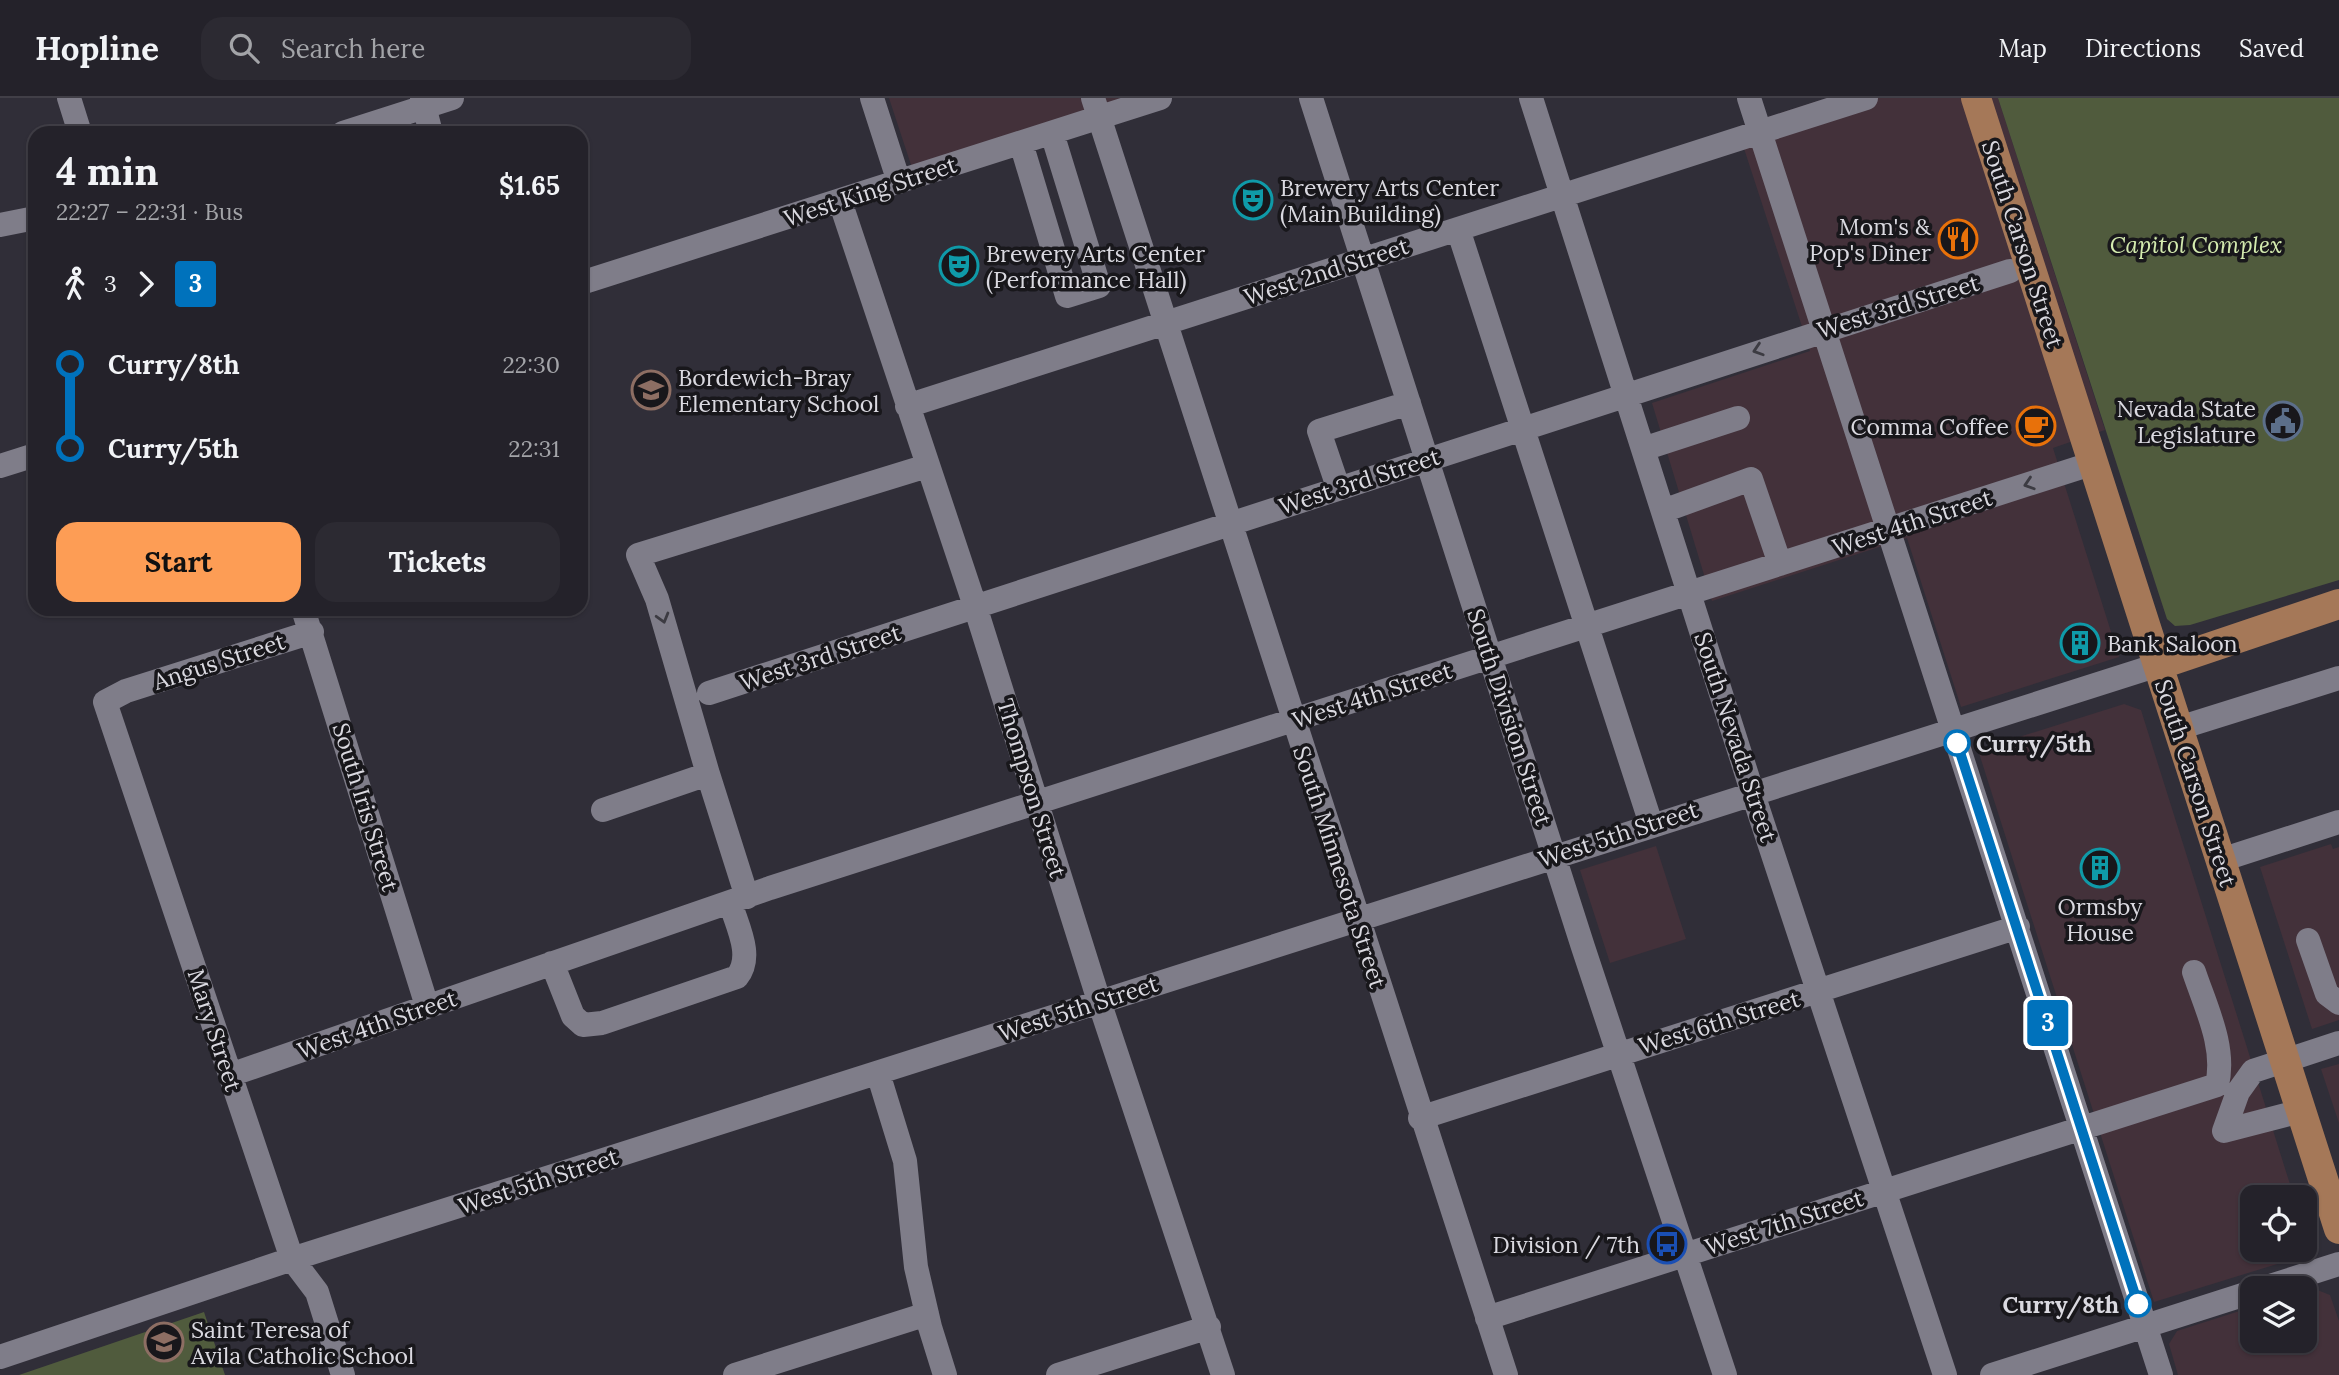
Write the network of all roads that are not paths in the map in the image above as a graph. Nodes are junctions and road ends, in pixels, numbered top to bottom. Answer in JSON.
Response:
{"nodes":[{"id":1,"x":69,"y":98,"type":"edge"},
{"id":2,"x":452,"y":98,"type":"edge"},
{"id":3,"x":872,"y":98,"type":"edge"},
{"id":4,"x":1160,"y":98,"type":"edge"},
{"id":5,"x":1311,"y":98,"type":"edge"},
{"id":6,"x":1531,"y":98,"type":"edge"},
{"id":7,"x":1749,"y":98,"type":"edge"},
{"id":8,"x":1866,"y":98,"type":"edge"},
{"id":9,"x":1976,"y":98,"type":"edge"},
{"id":10,"x":423,"y":102,"type":"edge"},
{"id":11,"x":1096,"y":108,"type":"edge"},
{"id":12,"x":78,"y":126,"type":"edge"},
{"id":13,"x":361,"y":126,"type":"edge"},
{"id":14,"x":429,"y":126,"type":"edge"},
{"id":15,"x":1760,"y":132,"type":"junction"},
{"id":16,"x":1052,"y":133,"type":"junction"},
{"id":17,"x":1021,"y":143,"type":"junction"},
{"id":18,"x":899,"y":181,"type":"junction"},
{"id":19,"x":1563,"y":196,"type":"junction"},
{"id":20,"x":840,"y":201,"type":"junction"},
{"id":21,"x":28,"y":219,"type":"edge"},
{"id":22,"x":0,"y":225,"type":"edge"},
{"id":23,"x":1458,"y":229,"type":"junction"},
{"id":24,"x":1363,"y":260,"type":"junction"},
{"id":25,"x":2010,"y":271,"type":"dead end"},
{"id":26,"x":588,"y":281,"type":"edge"},
{"id":27,"x":1164,"y":322,"type":"junction"},
{"id":28,"x":1823,"y":329,"type":"junction"},
{"id":29,"x":1625,"y":394,"type":"junction"},
{"id":30,"x":1409,"y":402,"type":"junction"},
{"id":31,"x":907,"y":406,"type":"junction"},
{"id":32,"x":1738,"y":418,"type":"dead end"},
{"id":33,"x":1523,"y":427,"type":"junction"},
{"id":34,"x":1643,"y":449,"type":"junction"},
{"id":35,"x":28,"y":457,"type":"edge"},
{"id":36,"x":1427,"y":458,"type":"junction"},
{"id":37,"x":2094,"y":463,"type":"junction"},
{"id":38,"x":0,"y":466,"type":"edge"},
{"id":39,"x":927,"y":466,"type":"junction"},
{"id":40,"x":1338,"y":488,"type":"junction"},
{"id":41,"x":1663,"y":511,"type":"junction"},
{"id":42,"x":1230,"y":523,"type":"junction"},
{"id":43,"x":1887,"y":530,"type":"junction"},
{"id":44,"x":1780,"y":564,"type":"junction"},
{"id":45,"x":1690,"y":594,"type":"junction"},
{"id":46,"x":2339,"y":604,"type":"edge"},
{"id":47,"x":975,"y":606,"type":"junction"},
{"id":48,"x":307,"y":620,"type":"edge"},
{"id":49,"x":1588,"y":627,"type":"junction"},
{"id":50,"x":1490,"y":658,"type":"junction"},
{"id":51,"x":2158,"y":665,"type":"junction"},
{"id":52,"x":2339,"y":678,"type":"edge"},
{"id":53,"x":126,"y":691,"type":"joint"},
{"id":54,"x":709,"y":693,"type":"dead end"},
{"id":55,"x":1292,"y":720,"type":"junction"},
{"id":56,"x":1952,"y":728,"type":"junction"},
{"id":57,"x":2179,"y":728,"type":"junction"},
{"id":58,"x":708,"y":774,"type":"junction"},
{"id":59,"x":1752,"y":792,"type":"junction"},
{"id":60,"x":1037,"y":803,"type":"junction"},
{"id":61,"x":603,"y":810,"type":"dead end"},
{"id":62,"x":2339,"y":822,"type":"edge"},
{"id":63,"x":1651,"y":824,"type":"junction"},
{"id":64,"x":1554,"y":855,"type":"junction"},
{"id":65,"x":2221,"y":860,"type":"junction"},
{"id":66,"x":738,"y":899,"type":"junction"},
{"id":67,"x":1356,"y":919,"type":"junction"},
{"id":68,"x":2018,"y":928,"type":"junction"},
{"id":69,"x":2308,"y":940,"type":"dead end"},
{"id":70,"x":552,"y":963,"type":"junction"},
{"id":71,"x":2194,"y":972,"type":"dead end"},
{"id":72,"x":1818,"y":991,"type":"junction"},
{"id":73,"x":1099,"y":1001,"type":"junction"},
{"id":74,"x":2339,"y":1003,"type":"edge"},
{"id":75,"x":427,"y":1006,"type":"junction"},
{"id":76,"x":2339,"y":1043,"type":"edge"},
{"id":77,"x":1618,"y":1054,"type":"junction"},
{"id":78,"x":2284,"y":1060,"type":"junction"},
{"id":79,"x":878,"y":1073,"type":"junction"},
{"id":80,"x":230,"y":1075,"type":"junction"},
{"id":81,"x":2301,"y":1111,"type":"junction"},
{"id":82,"x":1420,"y":1118,"type":"junction"},
{"id":83,"x":2082,"y":1128,"type":"junction"},
{"id":84,"x":1886,"y":1190,"type":"junction"},
{"id":85,"x":2339,"y":1229,"type":"edge"},
{"id":86,"x":1687,"y":1254,"type":"junction"},
{"id":87,"x":292,"y":1259,"type":"junction"},
{"id":88,"x":2339,"y":1264,"type":"edge"},
{"id":89,"x":2302,"y":1276,"type":"edge"},
{"id":90,"x":2240,"y":1296,"type":"edge"},
{"id":91,"x":927,"y":1314,"type":"junction"},
{"id":92,"x":1487,"y":1318,"type":"junction"},
{"id":93,"x":2145,"y":1326,"type":"junction"},
{"id":94,"x":1209,"y":1327,"type":"junction"},
{"id":95,"x":0,"y":1357,"type":"edge"},
{"id":96,"x":343,"y":1375,"type":"edge"},
{"id":97,"x":734,"y":1375,"type":"edge"},
{"id":98,"x":945,"y":1375,"type":"edge"},
{"id":99,"x":1058,"y":1375,"type":"edge"},
{"id":100,"x":1223,"y":1375,"type":"edge"},
{"id":101,"x":1506,"y":1375,"type":"edge"},
{"id":102,"x":1726,"y":1375,"type":"edge"},
{"id":103,"x":1945,"y":1375,"type":"edge"},
{"id":104,"x":1992,"y":1375,"type":"edge"},
{"id":105,"x":2161,"y":1375,"type":"edge"}],
"edges":[{"from":1,"to":12,"type":"street"},
{"from":2,"to":10,"type":"street"},
{"from":3,"to":18,"type":"street"},
{"from":4,"to":11,"type":"street","name":"West King Street"},
{"from":5,"to":24,"type":"street","name":"South Division Street"},
{"from":6,"to":19,"type":"street","name":"South Nevada Street"},
{"from":7,"to":15,"type":"street"},
{"from":8,"to":15,"type":"street","name":"West 2nd Street"},
{"from":9,"to":37,"type":"main road","name":"South Carson Street"},
{"from":10,"to":13,"type":"street"},
{"from":10,"to":14,"type":"street"},
{"from":11,"to":16,"type":"street","name":"West King Street"},
{"from":11,"to":27,"type":"street","name":"South Minnesota Street"},
{"from":15,"to":19,"type":"street","name":"West 2nd Street"},
{"from":15,"to":28,"type":"street"},
{"from":16,"to":17,"type":"street","name":"West King Street"},
{"from":16,"to":17,"type":"street"},
{"from":17,"to":18,"type":"street","name":"West King Street"},
{"from":18,"to":20,"type":"street","name":"West King Street"},
{"from":19,"to":23,"type":"street","name":"West 2nd Street"},
{"from":19,"to":29,"type":"street","name":"South Nevada Street"},
{"from":20,"to":26,"type":"street","name":"West King Street"},
{"from":20,"to":31,"type":"street","name":"Thompson Street"},
{"from":21,"to":22,"type":"street"},
{"from":23,"to":24,"type":"street","name":"West 2nd Street"},
{"from":23,"to":33,"type":"street"},
{"from":24,"to":27,"type":"street","name":"West 2nd Street"},
{"from":24,"to":30,"type":"street","name":"South Division Street"},
{"from":25,"to":28,"type":"street","name":"West 3rd Street"},
{"from":27,"to":31,"type":"street","name":"West 2nd Street"},
{"from":27,"to":42,"type":"street","name":"South Minnesota Street"},
{"from":28,"to":29,"type":"street","name":"West 3rd Street","one_way":true},
{"from":28,"to":43,"type":"street"},
{"from":29,"to":33,"type":"street","name":"West 3rd Street"},
{"from":29,"to":34,"type":"street","name":"South Nevada Street"},
{"from":30,"to":36,"type":"street","name":"South Division Street"},
{"from":30,"to":40,"type":"street"},
{"from":31,"to":39,"type":"street","name":"Thompson Street"},
{"from":32,"to":34,"type":"street"},
{"from":33,"to":36,"type":"street","name":"West 3rd Street"},
{"from":33,"to":49,"type":"street"},
{"from":34,"to":41,"type":"street","name":"South Nevada Street"},
{"from":35,"to":38,"type":"street"},
{"from":36,"to":40,"type":"street","name":"West 3rd Street"},
{"from":36,"to":50,"type":"street","name":"South Division Street"},
{"from":37,"to":43,"type":"street","name":"West 4th Street","one_way":true},
{"from":37,"to":51,"type":"main road","name":"South Carson Street"},
{"from":39,"to":47,"type":"street","name":"Thompson Street"},
{"from":39,"to":58,"type":"street","one_way":true},
{"from":40,"to":42,"type":"street","name":"West 3rd Street"},
{"from":41,"to":44,"type":"street"},
{"from":41,"to":45,"type":"street","name":"South Nevada Street"},
{"from":42,"to":47,"type":"street","name":"West 3rd Street"},
{"from":42,"to":55,"type":"street","name":"South Minnesota Street"},
{"from":43,"to":44,"type":"street","name":"West 4th Street"},
{"from":43,"to":56,"type":"street"},
{"from":44,"to":45,"type":"street","name":"West 4th Street"},
{"from":45,"to":49,"type":"street","name":"West 4th Street"},
{"from":45,"to":59,"type":"street","name":"South Nevada Street"},
{"from":46,"to":51,"type":"main road"},
{"from":47,"to":54,"type":"street","name":"West 3rd Street"},
{"from":47,"to":60,"type":"street","name":"Thompson Street"},
{"from":48,"to":53,"type":"street","name":"Angus Street"},
{"from":48,"to":75,"type":"street","name":"South Iris Street"},
{"from":49,"to":50,"type":"street","name":"West 4th Street"},
{"from":49,"to":63,"type":"street"},
{"from":50,"to":55,"type":"street","name":"West 4th Street"},
{"from":50,"to":64,"type":"street","name":"South Division Street"},
{"from":51,"to":56,"type":"street","name":"West 5th Street"},
{"from":51,"to":57,"type":"main road","name":"South Carson Street"},
{"from":52,"to":57,"type":"street"},
{"from":53,"to":80,"type":"street","name":"Mary Street"},
{"from":55,"to":60,"type":"street","name":"West 4th Street"},
{"from":55,"to":67,"type":"street","name":"South Minnesota Street"},
{"from":56,"to":59,"type":"street","name":"West 5th Street"},
{"from":56,"to":68,"type":"street"},
{"from":57,"to":65,"type":"main road","name":"South Carson Street"},
{"from":58,"to":61,"type":"street"},
{"from":58,"to":66,"type":"street"},
{"from":59,"to":63,"type":"street","name":"West 5th Street"},
{"from":59,"to":72,"type":"street","name":"South Nevada Street"},
{"from":60,"to":66,"type":"street","name":"West 4th Street"},
{"from":60,"to":73,"type":"street","name":"Thompson Street"},
{"from":62,"to":65,"type":"street"},
{"from":63,"to":64,"type":"street","name":"West 5th Street"},
{"from":64,"to":67,"type":"street","name":"West 5th Street"},
{"from":64,"to":77,"type":"street","name":"South Division Street"},
{"from":65,"to":78,"type":"main road","name":"South Carson Street"},
{"from":66,"to":70,"type":"street","name":"West 4th Street"},
{"from":66,"to":70,"type":"street"},
{"from":67,"to":73,"type":"street","name":"West 5th Street"},
{"from":67,"to":82,"type":"street","name":"South Minnesota Street"},
{"from":68,"to":72,"type":"street","name":"West 6th Street"},
{"from":68,"to":83,"type":"street"},
{"from":69,"to":74,"type":"street"},
{"from":70,"to":75,"type":"street","name":"West 4th Street"},
{"from":71,"to":83,"type":"street","name":"West 7th Street"},
{"from":72,"to":77,"type":"street","name":"West 6th Street"},
{"from":72,"to":84,"type":"street","name":"South Nevada Street"},
{"from":73,"to":79,"type":"street","name":"West 5th Street"},
{"from":73,"to":94,"type":"street","name":"Thompson Street"},
{"from":75,"to":80,"type":"street","name":"West 4th Street"},
{"from":76,"to":78,"type":"street"},
{"from":77,"to":82,"type":"street","name":"West 6th Street"},
{"from":77,"to":86,"type":"street","name":"South Division Street"},
{"from":78,"to":81,"type":"main road","name":"South Carson Street"},
{"from":78,"to":81,"type":"street"},
{"from":79,"to":87,"type":"street","name":"West 5th Street"},
{"from":79,"to":91,"type":"street"},
{"from":80,"to":87,"type":"street","name":"Mary Street"},
{"from":81,"to":85,"type":"main road","name":"South Carson Street"},
{"from":82,"to":92,"type":"street","name":"South Minnesota Street"},
{"from":83,"to":84,"type":"street","name":"West 7th Street"},
{"from":83,"to":93,"type":"street"},
{"from":84,"to":86,"type":"street","name":"West 7th Street"},
{"from":84,"to":103,"type":"street","name":"South Nevada Street"},
{"from":86,"to":92,"type":"street","name":"West 7th Street"},
{"from":86,"to":102,"type":"street","name":"South Division Street"},
{"from":87,"to":95,"type":"street","name":"West 5th Street"},
{"from":87,"to":96,"type":"street","name":"Mary Street"},
{"from":88,"to":89,"type":"street"},
{"from":90,"to":93,"type":"street"},
{"from":91,"to":97,"type":"street"},
{"from":91,"to":98,"type":"street"},
{"from":92,"to":101,"type":"street","name":"South Minnesota Street"},
{"from":93,"to":104,"type":"street"},
{"from":93,"to":105,"type":"street"},
{"from":94,"to":99,"type":"street"},
{"from":94,"to":100,"type":"street","name":"Thompson Street"}]}
